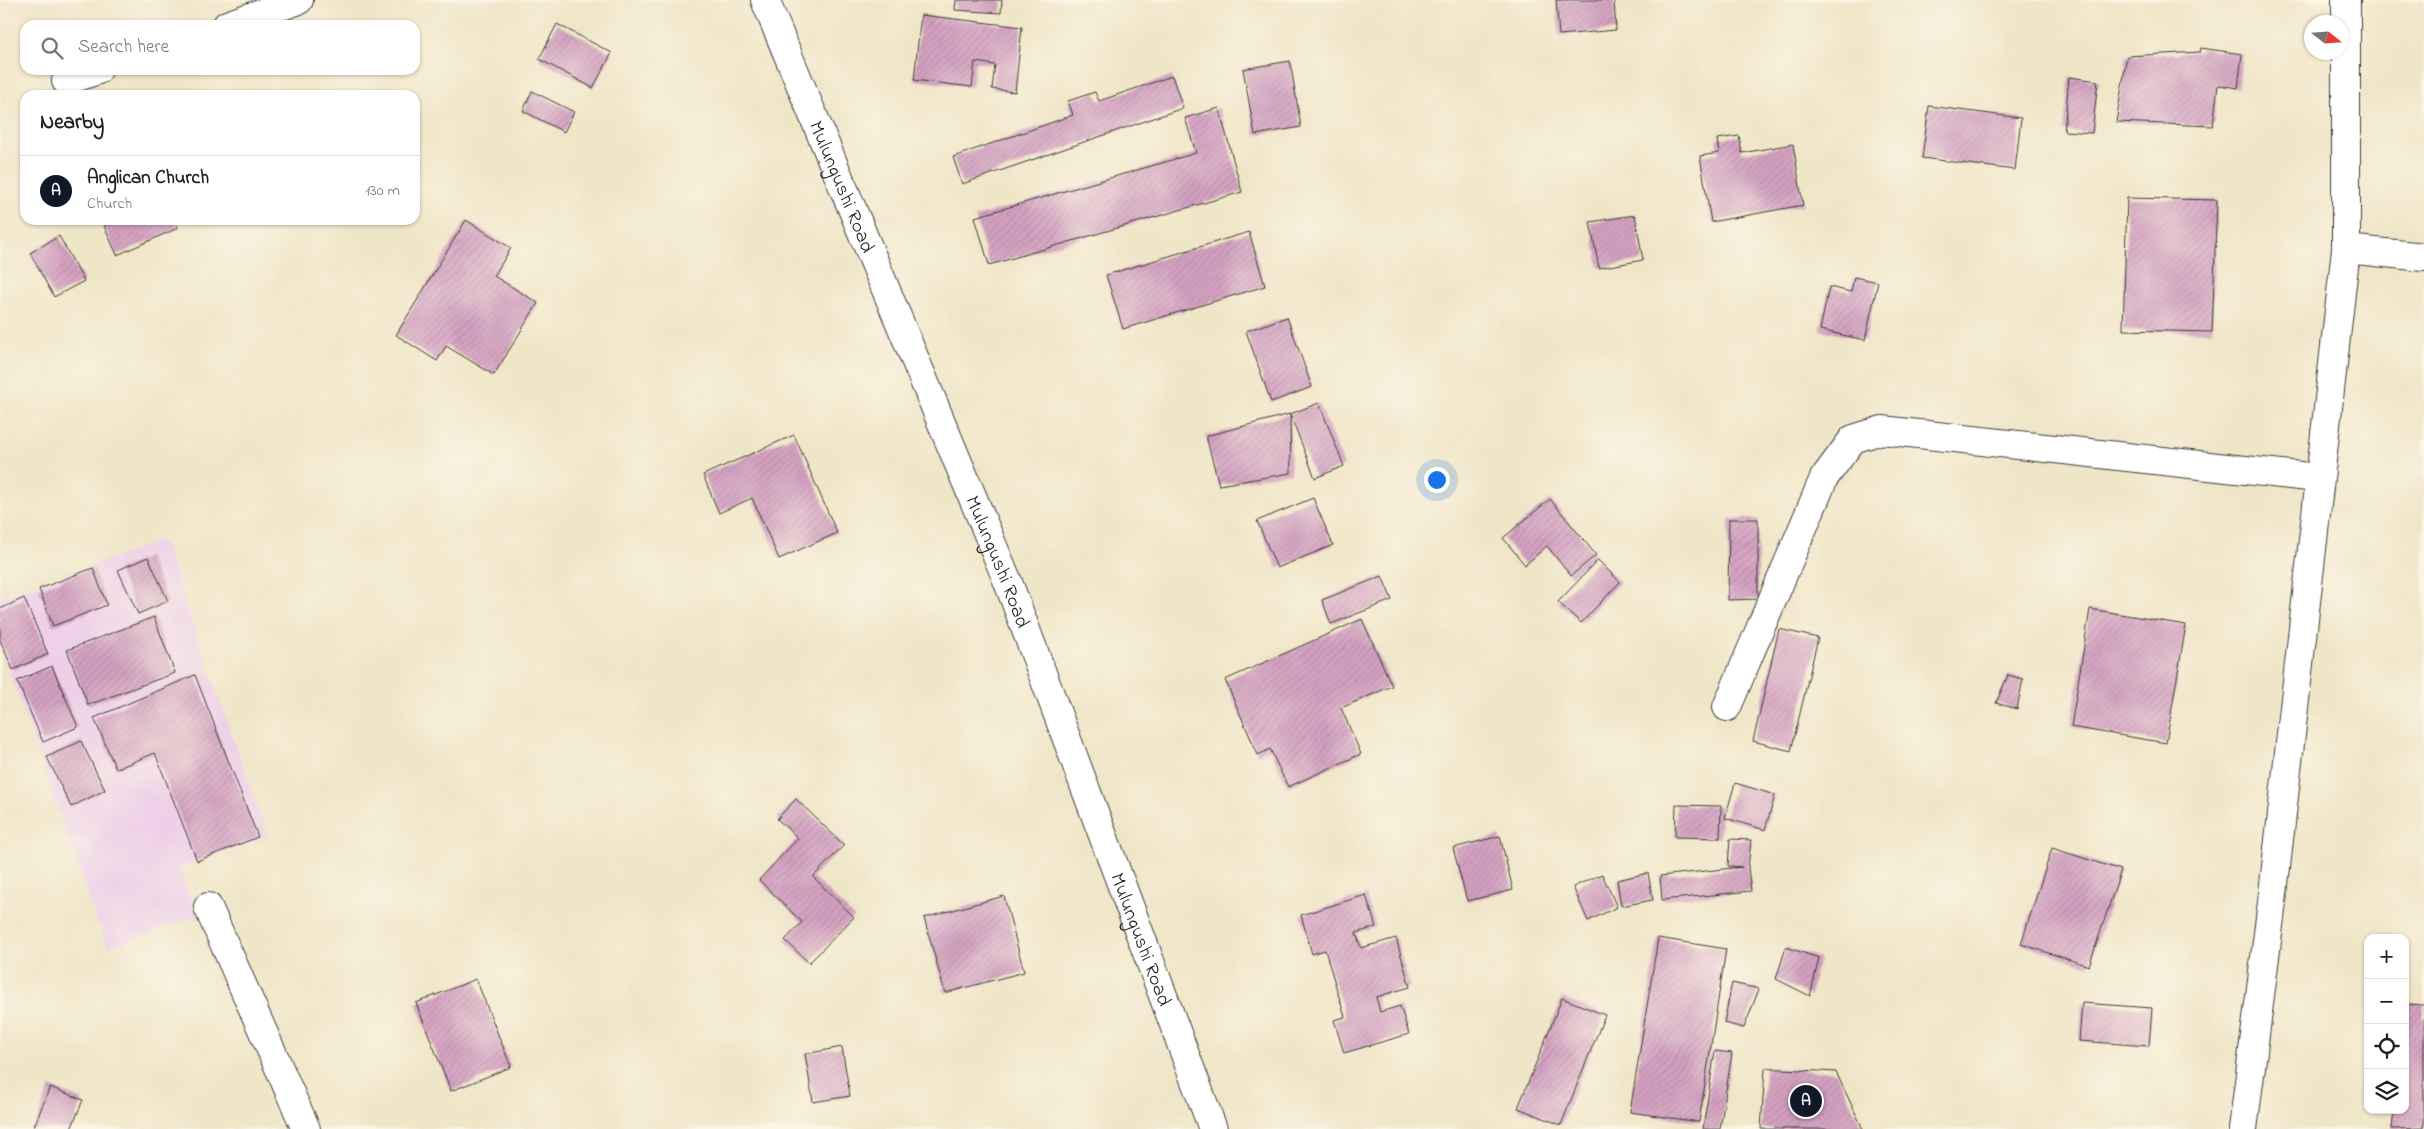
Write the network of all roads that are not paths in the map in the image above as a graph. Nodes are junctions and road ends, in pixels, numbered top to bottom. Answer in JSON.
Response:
{"nodes":[{"id":1,"x":299,"y":0,"type":"edge"},
{"id":2,"x":765,"y":0,"type":"edge"},
{"id":3,"x":2346,"y":0,"type":"edge"},
{"id":4,"x":241,"y":20,"type":"edge"},
{"id":5,"x":83,"y":75,"type":"edge"},
{"id":6,"x":66,"y":81,"type":"dead end"},
{"id":7,"x":2346,"y":249,"type":"junction"},
{"id":8,"x":2424,"y":257,"type":"edge"},
{"id":9,"x":2318,"y":478,"type":"junction"},
{"id":10,"x":1727,"y":707,"type":"dead end"},
{"id":11,"x":208,"y":907,"type":"dead end"},
{"id":12,"x":306,"y":1129,"type":"edge"},
{"id":13,"x":1213,"y":1129,"type":"edge"},
{"id":14,"x":2243,"y":1129,"type":"edge"}],
"edges":[{"from":1,"to":4,"type":"street"},
{"from":2,"to":13,"type":"street","name":"Mulungushi Road"},
{"from":3,"to":7,"type":"street"},
{"from":5,"to":6,"type":"street"},
{"from":7,"to":8,"type":"street"},
{"from":7,"to":9,"type":"street"},
{"from":9,"to":10,"type":"street"},
{"from":9,"to":14,"type":"street"},
{"from":11,"to":12,"type":"street"}]}
